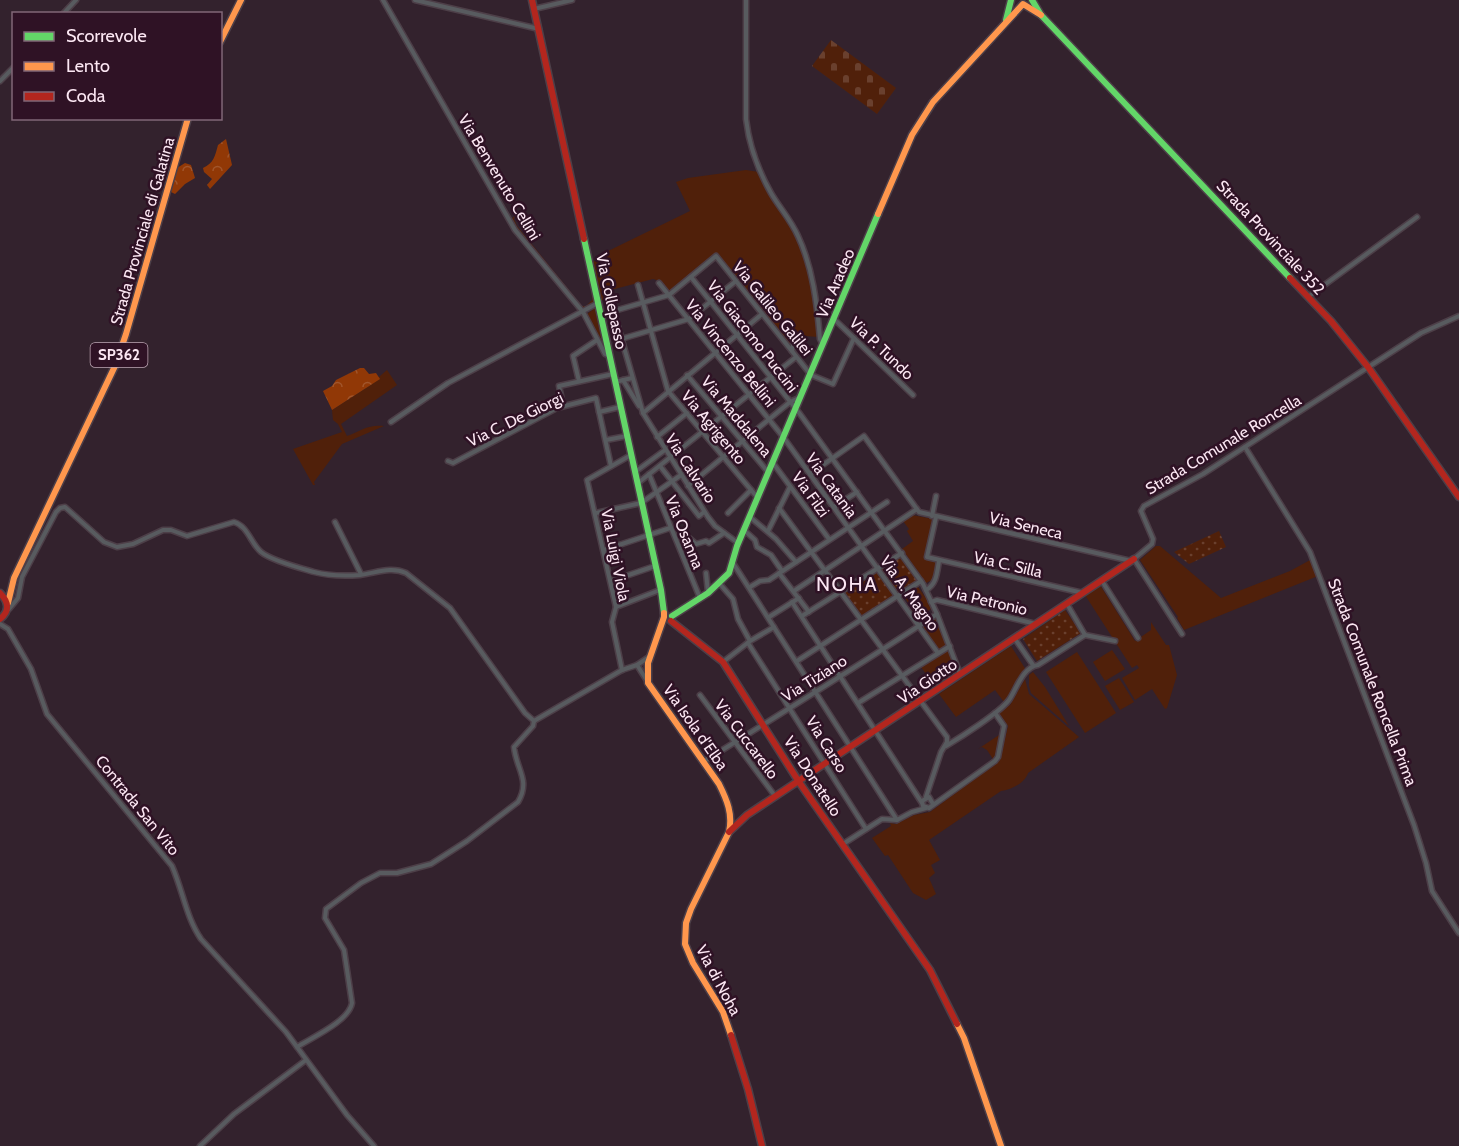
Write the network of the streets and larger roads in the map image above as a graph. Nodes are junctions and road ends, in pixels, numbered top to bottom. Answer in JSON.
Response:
{"nodes":[{"id":1,"x":76,"y":0,"type":"edge"},
{"id":2,"x":241,"y":0,"type":"edge"},
{"id":3,"x":383,"y":0,"type":"edge"},
{"id":4,"x":415,"y":0,"type":"edge"},
{"id":5,"x":532,"y":0,"type":"edge"},
{"id":6,"x":572,"y":0,"type":"edge"},
{"id":7,"x":746,"y":0,"type":"edge"},
{"id":8,"x":1012,"y":0,"type":"edge"},
{"id":9,"x":1031,"y":0,"type":"edge"},
{"id":10,"x":1023,"y":4,"type":"junction"},
{"id":11,"x":534,"y":9,"type":"junction"},
{"id":12,"x":65,"y":12,"type":"edge"},
{"id":13,"x":1041,"y":15,"type":"junction"},
{"id":14,"x":1002,"y":25,"type":"junction"},
{"id":15,"x":539,"y":29,"type":"junction"},
{"id":16,"x":222,"y":38,"type":"edge"},
{"id":17,"x":12,"y":69,"type":"edge"},
{"id":18,"x":0,"y":81,"type":"edge"},
{"id":19,"x":187,"y":120,"type":"edge"},
{"id":20,"x":1417,"y":217,"type":"dead end"},
{"id":21,"x":691,"y":277,"type":"junction"},
{"id":22,"x":736,"y":280,"type":"junction"},
{"id":23,"x":659,"y":283,"type":"dead end"},
{"id":24,"x":638,"y":285,"type":"dead end"},
{"id":25,"x":608,"y":292,"type":"dead end"},
{"id":26,"x":669,"y":295,"type":"junction"},
{"id":27,"x":1308,"y":297,"type":"junction"},
{"id":28,"x":710,"y":301,"type":"junction"},
{"id":29,"x":599,"y":303,"type":"junction"},
{"id":30,"x":643,"y":303,"type":"junction"},
{"id":31,"x":614,"y":311,"type":"junction"},
{"id":32,"x":583,"y":312,"type":"junction"},
{"id":33,"x":762,"y":314,"type":"junction"},
{"id":34,"x":1459,"y":316,"type":"edge"},
{"id":35,"x":688,"y":319,"type":"junction"},
{"id":36,"x":834,"y":319,"type":"junction"},
{"id":37,"x":651,"y":330,"type":"junction"},
{"id":38,"x":737,"y":334,"type":"junction"},
{"id":39,"x":795,"y":336,"type":"dead end"},
{"id":40,"x":854,"y":338,"type":"junction"},
{"id":41,"x":621,"y":339,"type":"junction"},
{"id":42,"x":597,"y":340,"type":"junction"},
{"id":43,"x":823,"y":345,"type":"junction"},
{"id":44,"x":715,"y":352,"type":"junction"},
{"id":45,"x":792,"y":352,"type":"junction"},
{"id":46,"x":610,"y":356,"type":"junction"},
{"id":47,"x":796,"y":357,"type":"junction"},
{"id":48,"x":1368,"y":368,"type":"junction"},
{"id":49,"x":687,"y":375,"type":"junction"},
{"id":50,"x":811,"y":375,"type":"junction"},
{"id":51,"x":770,"y":376,"type":"junction"},
{"id":52,"x":614,"y":378,"type":"junction"},
{"id":53,"x":632,"y":378,"type":"junction"},
{"id":54,"x":623,"y":380,"type":"junction"},
{"id":55,"x":579,"y":381,"type":"junction"},
{"id":56,"x":669,"y":391,"type":"junction"},
{"id":57,"x":748,"y":393,"type":"junction"},
{"id":58,"x":913,"y":395,"type":"dead end"},
{"id":59,"x":801,"y":397,"type":"junction"},
{"id":60,"x":790,"y":402,"type":"junction"},
{"id":61,"x":563,"y":405,"type":"junction"},
{"id":62,"x":620,"y":407,"type":"junction"},
{"id":63,"x":795,"y":410,"type":"junction"},
{"id":64,"x":599,"y":412,"type":"junction"},
{"id":65,"x":643,"y":412,"type":"junction"},
{"id":66,"x":687,"y":413,"type":"junction"},
{"id":67,"x":721,"y":416,"type":"junction"},
{"id":68,"x":769,"y":420,"type":"junction"},
{"id":69,"x":392,"y":422,"type":"dead end"},
{"id":70,"x":702,"y":431,"type":"junction"},
{"id":71,"x":627,"y":436,"type":"junction"},
{"id":72,"x":657,"y":437,"type":"junction"},
{"id":73,"x":784,"y":438,"type":"junction"},
{"id":74,"x":606,"y":440,"type":"junction"},
{"id":75,"x":742,"y":441,"type":"junction"},
{"id":76,"x":1245,"y":447,"type":"junction"},
{"id":77,"x":665,"y":450,"type":"junction"},
{"id":78,"x":631,"y":455,"type":"junction"},
{"id":79,"x":723,"y":457,"type":"junction"},
{"id":80,"x":670,"y":458,"type":"junction"},
{"id":81,"x":832,"y":458,"type":"junction"},
{"id":82,"x":448,"y":461,"type":"dead end"},
{"id":83,"x":773,"y":463,"type":"junction"},
{"id":84,"x":611,"y":466,"type":"junction"},
{"id":85,"x":660,"y":466,"type":"junction"},
{"id":86,"x":635,"y":472,"type":"junction"},
{"id":87,"x":769,"y":473,"type":"junction"},
{"id":88,"x":649,"y":474,"type":"junction"},
{"id":89,"x":810,"y":474,"type":"junction"},
{"id":90,"x":681,"y":475,"type":"junction"},
{"id":91,"x":672,"y":482,"type":"junction"},
{"id":92,"x":637,"y":483,"type":"junction"},
{"id":93,"x":688,"y":486,"type":"junction"},
{"id":94,"x":790,"y":487,"type":"junction"},
{"id":95,"x":751,"y":490,"type":"junction"},
{"id":96,"x":857,"y":492,"type":"junction"},
{"id":97,"x":657,"y":493,"type":"junction"},
{"id":98,"x":936,"y":496,"type":"dead end"},
{"id":99,"x":1459,"y":497,"type":"edge"},
{"id":100,"x":758,"y":499,"type":"junction"},
{"id":101,"x":887,"y":502,"type":"dead end"},
{"id":102,"x":641,"y":503,"type":"junction"},
{"id":103,"x":834,"y":507,"type":"junction"},
{"id":104,"x":779,"y":508,"type":"junction"},
{"id":105,"x":917,"y":509,"type":"junction"},
{"id":106,"x":704,"y":512,"type":"junction"},
{"id":107,"x":872,"y":512,"type":"junction"},
{"id":108,"x":596,"y":513,"type":"junction"},
{"id":109,"x":728,"y":513,"type":"dead end"},
{"id":110,"x":934,"y":516,"type":"junction"},
{"id":111,"x":750,"y":517,"type":"junction"},
{"id":112,"x":334,"y":522,"type":"dead end"},
{"id":113,"x":848,"y":527,"type":"junction"},
{"id":114,"x":670,"y":528,"type":"junction"},
{"id":115,"x":744,"y":530,"type":"junction"},
{"id":116,"x":768,"y":531,"type":"junction"},
{"id":117,"x":885,"y":531,"type":"junction"},
{"id":118,"x":724,"y":532,"type":"junction"},
{"id":119,"x":648,"y":536,"type":"junction"},
{"id":120,"x":689,"y":538,"type":"dead end"},
{"id":121,"x":829,"y":539,"type":"junction"},
{"id":122,"x":738,"y":543,"type":"junction"},
{"id":123,"x":861,"y":546,"type":"junction"},
{"id":124,"x":604,"y":550,"type":"junction"},
{"id":125,"x":811,"y":552,"type":"junction"},
{"id":126,"x":902,"y":553,"type":"junction"},
{"id":127,"x":732,"y":560,"type":"junction"},
{"id":128,"x":1133,"y":560,"type":"junction"},
{"id":129,"x":939,"y":561,"type":"junction"},
{"id":130,"x":796,"y":562,"type":"junction"},
{"id":131,"x":655,"y":566,"type":"junction"},
{"id":132,"x":878,"y":569,"type":"junction"},
{"id":133,"x":825,"y":570,"type":"junction"},
{"id":134,"x":780,"y":572,"type":"junction"},
{"id":135,"x":706,"y":573,"type":"dead end"},
{"id":136,"x":361,"y":574,"type":"junction"},
{"id":137,"x":14,"y":578,"type":"junction"},
{"id":138,"x":611,"y":580,"type":"junction"},
{"id":139,"x":921,"y":581,"type":"junction"},
{"id":140,"x":1101,"y":581,"type":"junction"},
{"id":141,"x":719,"y":583,"type":"junction"},
{"id":142,"x":750,"y":587,"type":"junction"},
{"id":143,"x":661,"y":590,"type":"junction"},
{"id":144,"x":926,"y":590,"type":"junction"},
{"id":145,"x":0,"y":591,"type":"edge"},
{"id":146,"x":794,"y":591,"type":"junction"},
{"id":147,"x":708,"y":592,"type":"junction"},
{"id":148,"x":842,"y":592,"type":"junction"},
{"id":149,"x":1083,"y":593,"type":"junction"},
{"id":150,"x":898,"y":597,"type":"junction"},
{"id":151,"x":700,"y":598,"type":"junction"},
{"id":152,"x":799,"y":598,"type":"junction"},
{"id":153,"x":792,"y":602,"type":"junction"},
{"id":154,"x":932,"y":602,"type":"junction"},
{"id":155,"x":1067,"y":604,"type":"junction"},
{"id":156,"x":616,"y":607,"type":"junction"},
{"id":157,"x":8,"y":609,"type":"junction"},
{"id":158,"x":809,"y":612,"type":"junction"},
{"id":159,"x":937,"y":614,"type":"junction"},
{"id":160,"x":668,"y":616,"type":"junction"},
{"id":161,"x":802,"y":616,"type":"junction"},
{"id":162,"x":769,"y":617,"type":"junction"},
{"id":163,"x":862,"y":620,"type":"junction"},
{"id":164,"x":0,"y":622,"type":"edge"},
{"id":165,"x":1037,"y":624,"type":"junction"},
{"id":166,"x":919,"y":626,"type":"junction"},
{"id":167,"x":774,"y":627,"type":"junction"},
{"id":168,"x":8,"y":629,"type":"junction"},
{"id":169,"x":1182,"y":634,"type":"dead end"},
{"id":170,"x":1085,"y":635,"type":"junction"},
{"id":171,"x":1138,"y":638,"type":"dead end"},
{"id":172,"x":1015,"y":639,"type":"junction"},
{"id":173,"x":1115,"y":641,"type":"dead end"},
{"id":174,"x":749,"y":642,"type":"junction"},
{"id":175,"x":821,"y":646,"type":"junction"},
{"id":176,"x":950,"y":646,"type":"junction"},
{"id":177,"x":884,"y":650,"type":"junction"},
{"id":178,"x":938,"y":653,"type":"junction"},
{"id":179,"x":650,"y":657,"type":"junction"},
{"id":180,"x":796,"y":661,"type":"junction"},
{"id":181,"x":723,"y":662,"type":"junction"},
{"id":182,"x":637,"y":664,"type":"junction"},
{"id":183,"x":1034,"y":666,"type":"junction"},
{"id":184,"x":622,"y":670,"type":"junction"},
{"id":185,"x":840,"y":675,"type":"junction"},
{"id":186,"x":960,"y":675,"type":"junction"},
{"id":187,"x":903,"y":676,"type":"junction"},
{"id":188,"x":648,"y":682,"type":"junction"},
{"id":189,"x":816,"y":692,"type":"junction"},
{"id":190,"x":700,"y":695,"type":"dead end"},
{"id":191,"x":921,"y":701,"type":"junction"},
{"id":192,"x":858,"y":703,"type":"junction"},
{"id":193,"x":790,"y":708,"type":"junction"},
{"id":194,"x":995,"y":713,"type":"junction"},
{"id":195,"x":534,"y":721,"type":"junction"},
{"id":196,"x":763,"y":725,"type":"junction"},
{"id":197,"x":876,"y":732,"type":"junction"},
{"id":198,"x":735,"y":742,"type":"junction"},
{"id":199,"x":946,"y":746,"type":"junction"},
{"id":200,"x":852,"y":747,"type":"junction"},
{"id":201,"x":703,"y":762,"type":"junction"},
{"id":202,"x":826,"y":765,"type":"junction"},
{"id":203,"x":799,"y":782,"type":"junction"},
{"id":204,"x":775,"y":797,"type":"junction"},
{"id":205,"x":926,"y":797,"type":"junction"},
{"id":206,"x":922,"y":803,"type":"junction"},
{"id":207,"x":933,"y":804,"type":"junction"},
{"id":208,"x":926,"y":808,"type":"junction"},
{"id":209,"x":730,"y":813,"type":"junction"},
{"id":210,"x":747,"y":815,"type":"junction"},
{"id":211,"x":897,"y":820,"type":"junction"},
{"id":212,"x":866,"y":829,"type":"junction"},
{"id":213,"x":729,"y":832,"type":"junction"},
{"id":214,"x":842,"y":845,"type":"junction"},
{"id":215,"x":1459,"y":933,"type":"edge"},
{"id":216,"x":297,"y":1047,"type":"junction"},
{"id":217,"x":306,"y":1060,"type":"junction"},
{"id":218,"x":200,"y":1146,"type":"edge"},
{"id":219,"x":374,"y":1146,"type":"edge"},
{"id":220,"x":762,"y":1146,"type":"edge"},
{"id":221,"x":1001,"y":1146,"type":"edge"}],
"edges":[{"from":1,"to":12,"type":"street"},
{"from":2,"to":16,"type":"street"},
{"from":3,"to":32,"type":"street","name":"Via Benvenuto Cellini"},
{"from":4,"to":15,"type":"street"},
{"from":5,"to":11,"type":"street","name":"Via Collepasso"},
{"from":6,"to":11,"type":"street"},
{"from":7,"to":43,"type":"street"},
{"from":8,"to":10,"type":"street","name":"Strada Provinciale 352"},
{"from":8,"to":14,"type":"street","name":"Via Aradeo"},
{"from":9,"to":10,"type":"street","name":"Via Aradeo"},
{"from":9,"to":13,"type":"street","name":"Strada Provinciale 352"},
{"from":10,"to":13,"type":"street","name":"Strada Provinciale 352"},
{"from":10,"to":14,"type":"street","name":"Via Aradeo"},
{"from":11,"to":15,"type":"street","name":"Via Collepasso"},
{"from":13,"to":27,"type":"street","name":"Strada Provinciale 352"},
{"from":14,"to":36,"type":"street","name":"Via Aradeo"},
{"from":15,"to":29,"type":"street","name":"Via Collepasso"},
{"from":17,"to":18,"type":"street"},
{"from":19,"to":137,"type":"street","name":"Strada Provinciale di Galatina","number":"SP362"},
{"from":20,"to":27,"type":"street"},
{"from":21,"to":22,"type":"street","name":"Via Galileo Galilei"},
{"from":21,"to":26,"type":"street"},
{"from":21,"to":28,"type":"street","name":"Via Giacomo Puccini"},
{"from":22,"to":28,"type":"street"},
{"from":22,"to":33,"type":"street","name":"Via Galileo Galilei"},
{"from":23,"to":26,"type":"street","name":"Via Vincenzo Bellini"},
{"from":24,"to":30,"type":"street","name":"Via Agrigento"},
{"from":25,"to":31,"type":"street","name":"Via Calvario"},
{"from":26,"to":30,"type":"street"},
{"from":26,"to":35,"type":"street","name":"Via Vincenzo Bellini"},
{"from":27,"to":48,"type":"street","name":"Strada Provinciale 352"},
{"from":28,"to":35,"type":"street"},
{"from":28,"to":38,"type":"street","name":"Via Giacomo Puccini"},
{"from":29,"to":32,"type":"street"},
{"from":29,"to":46,"type":"street","name":"Via Collepasso"},
{"from":30,"to":31,"type":"street"},
{"from":30,"to":37,"type":"street","name":"Via Agrigento"},
{"from":31,"to":41,"type":"street","name":"Via Calvario"},
{"from":32,"to":42,"type":"street","name":"Via Benvenuto Cellini"},
{"from":32,"to":69,"type":"street"},
{"from":33,"to":38,"type":"street"},
{"from":33,"to":45,"type":"street","name":"Via Galileo Galilei"},
{"from":34,"to":48,"type":"street","name":"Strada Comunale Roncella"},
{"from":35,"to":37,"type":"street"},
{"from":35,"to":44,"type":"street","name":"Via Vincenzo Bellini"},
{"from":36,"to":40,"type":"street","name":"Via P. Tundo"},
{"from":36,"to":43,"type":"street","name":"Via Aradeo"},
{"from":37,"to":41,"type":"street"},
{"from":37,"to":56,"type":"street","name":"Via Agrigento"},
{"from":38,"to":44,"type":"street"},
{"from":38,"to":51,"type":"street","name":"Via Giacomo Puccini"},
{"from":39,"to":45,"type":"street"},
{"from":40,"to":50,"type":"street"},
{"from":40,"to":58,"type":"street","name":"Via P. Tundo"},
{"from":41,"to":53,"type":"street","name":"Via Calvario"},
{"from":42,"to":46,"type":"street","name":"Via Benvenuto Cellini"},
{"from":42,"to":55,"type":"street"},
{"from":43,"to":50,"type":"street","name":"Via Aradeo"},
{"from":44,"to":49,"type":"street"},
{"from":44,"to":57,"type":"street","name":"Via Vincenzo Bellini"},
{"from":45,"to":47,"type":"street","name":"Via Galileo Galilei"},
{"from":46,"to":52,"type":"street","name":"Via Collepasso"},
{"from":47,"to":50,"type":"street","name":"Via Galileo Galilei"},
{"from":47,"to":51,"type":"street"},
{"from":48,"to":76,"type":"street","name":"Strada Comunale Roncella"},
{"from":48,"to":99,"type":"street","name":"Strada Provinciale 352"},
{"from":49,"to":56,"type":"street"},
{"from":49,"to":67,"type":"street","name":"Via Maddalena"},
{"from":50,"to":59,"type":"street","name":"Via Aradeo"},
{"from":51,"to":57,"type":"street"},
{"from":51,"to":60,"type":"street","name":"Via Giacomo Puccini"},
{"from":52,"to":54,"type":"street"},
{"from":52,"to":55,"type":"street"},
{"from":52,"to":62,"type":"street","name":"Via Collepasso"},
{"from":53,"to":54,"type":"street"},
{"from":53,"to":65,"type":"street","name":"Via Calvario"},
{"from":54,"to":65,"type":"street","name":"Via Calvario"},
{"from":55,"to":61,"type":"street"},
{"from":56,"to":65,"type":"street"},
{"from":56,"to":66,"type":"street","name":"Via Agrigento"},
{"from":57,"to":67,"type":"street"},
{"from":57,"to":68,"type":"street","name":"Via Vincenzo Bellini"},
{"from":59,"to":60,"type":"street"},
{"from":59,"to":63,"type":"street","name":"Via Aradeo"},
{"from":60,"to":63,"type":"street","name":"Via Giacomo Puccini"},
{"from":60,"to":68,"type":"street"},
{"from":61,"to":64,"type":"street","name":"Via C. De Giorgi"},
{"from":61,"to":82,"type":"street","name":"Via C. De Giorgi"},
{"from":62,"to":64,"type":"street"},
{"from":62,"to":71,"type":"street","name":"Via Collepasso"},
{"from":63,"to":73,"type":"street","name":"Via Aradeo"},
{"from":63,"to":81,"type":"street","name":"Via Giacomo Puccini"},
{"from":64,"to":74,"type":"street"},
{"from":65,"to":72,"type":"street","name":"Via Calvario"},
{"from":66,"to":70,"type":"street","name":"Via Agrigento"},
{"from":66,"to":72,"type":"street"},
{"from":67,"to":70,"type":"street"},
{"from":67,"to":75,"type":"street","name":"Via Maddalena"},
{"from":68,"to":73,"type":"street","name":"Via Vincenzo Bellini"},
{"from":68,"to":75,"type":"street"},
{"from":70,"to":79,"type":"street","name":"Via Agrigento"},
{"from":70,"to":80,"type":"street"},
{"from":71,"to":74,"type":"street"},
{"from":71,"to":78,"type":"street","name":"Via Collepasso"},
{"from":72,"to":77,"type":"street","name":"Via Calvario"},
{"from":73,"to":83,"type":"street","name":"Via Aradeo"},
{"from":73,"to":89,"type":"street","name":"Via Catania"},
{"from":74,"to":84,"type":"street"},
{"from":75,"to":79,"type":"street"},
{"from":75,"to":87,"type":"street","name":"Via Maddalena"},
{"from":76,"to":128,"type":"street","name":"Strada Comunale Roncella"},
{"from":76,"to":215,"type":"street","name":"Strada Comunale Roncella Prima"},
{"from":77,"to":80,"type":"street","name":"Via Calvario"},
{"from":77,"to":86,"type":"street"},
{"from":78,"to":84,"type":"street"},
{"from":78,"to":86,"type":"street","name":"Via Collepasso"},
{"from":79,"to":93,"type":"street"},
{"from":79,"to":95,"type":"street","name":"Via Agrigento"},
{"from":80,"to":85,"type":"street"},
{"from":80,"to":90,"type":"street","name":"Via Calvario"},
{"from":81,"to":89,"type":"street"},
{"from":81,"to":96,"type":"street","name":"Via Giacomo Puccini"},
{"from":81,"to":105,"type":"street"},
{"from":83,"to":87,"type":"street","name":"Via Aradeo"},
{"from":83,"to":94,"type":"street","name":"Via Filzi"},
{"from":84,"to":108,"type":"street","name":"Via Luigi Viola"},
{"from":85,"to":88,"type":"street"},
{"from":85,"to":91,"type":"street"},
{"from":86,"to":92,"type":"street","name":"Via Collepasso"},
{"from":87,"to":100,"type":"street","name":"Via Aradeo"},
{"from":88,"to":92,"type":"street"},
{"from":88,"to":97,"type":"street","name":"Via Osanna"},
{"from":89,"to":103,"type":"street","name":"Via Catania"},
{"from":90,"to":91,"type":"street"},
{"from":90,"to":93,"type":"street","name":"Via Calvario"},
{"from":91,"to":97,"type":"street"},
{"from":91,"to":106,"type":"street"},
{"from":92,"to":102,"type":"street","name":"Via Collepasso"},
{"from":93,"to":106,"type":"street","name":"Via Calvario"},
{"from":94,"to":104,"type":"street"},
{"from":94,"to":121,"type":"street","name":"Via Filzi"},
{"from":95,"to":100,"type":"street","name":"Via Agrigento"},
{"from":95,"to":109,"type":"street"},
{"from":96,"to":103,"type":"street"},
{"from":96,"to":107,"type":"street","name":"Via Giacomo Puccini"},
{"from":97,"to":102,"type":"street"},
{"from":97,"to":114,"type":"street","name":"Via Osanna"},
{"from":98,"to":110,"type":"street"},
{"from":100,"to":111,"type":"street","name":"Via Aradeo"},
{"from":101,"to":107,"type":"street"},
{"from":102,"to":108,"type":"street"},
{"from":102,"to":119,"type":"street","name":"Via Collepasso"},
{"from":103,"to":113,"type":"street","name":"Via Catania"},
{"from":104,"to":116,"type":"street"},
{"from":104,"to":125,"type":"street"},
{"from":105,"to":110,"type":"street","name":"Via Seneca"},
{"from":105,"to":117,"type":"street"},
{"from":106,"to":118,"type":"street","name":"Via Calvario"},
{"from":107,"to":113,"type":"street"},
{"from":107,"to":117,"type":"street","name":"Via Giacomo Puccini"},
{"from":108,"to":124,"type":"street","name":"Via Luigi Viola"},
{"from":110,"to":128,"type":"street","name":"Via Seneca"},
{"from":110,"to":129,"type":"street","name":"Via C. Silla"},
{"from":111,"to":115,"type":"street","name":"Via Aradeo"},
{"from":111,"to":116,"type":"street"},
{"from":112,"to":136,"type":"street"},
{"from":113,"to":121,"type":"street"},
{"from":113,"to":123,"type":"street","name":"Via Catania"},
{"from":114,"to":119,"type":"street"},
{"from":114,"to":151,"type":"street","name":"Via Osanna"},
{"from":115,"to":122,"type":"street","name":"Via Aradeo"},
{"from":115,"to":134,"type":"street"},
{"from":116,"to":130,"type":"street"},
{"from":117,"to":123,"type":"street"},
{"from":117,"to":126,"type":"street","name":"Via Giacomo Puccini"},
{"from":118,"to":120,"type":"street"},
{"from":118,"to":122,"type":"street","name":"Via Calvario"},
{"from":119,"to":124,"type":"street"},
{"from":119,"to":131,"type":"street","name":"Via Collepasso"},
{"from":121,"to":125,"type":"street"},
{"from":122,"to":127,"type":"street","name":"Via Aradeo"},
{"from":123,"to":132,"type":"street","name":"Via A. Magno"},
{"from":123,"to":133,"type":"street"},
{"from":124,"to":138,"type":"street","name":"Via Luigi Viola"},
{"from":125,"to":130,"type":"street"},
{"from":125,"to":133,"type":"street"},
{"from":126,"to":132,"type":"street"},
{"from":126,"to":139,"type":"street","name":"Via Giacomo Puccini"},
{"from":127,"to":141,"type":"street","name":"Via Aradeo"},
{"from":127,"to":142,"type":"street"},
{"from":128,"to":140,"type":"street","name":"Via Giotto"},
{"from":128,"to":169,"type":"street"},
{"from":129,"to":144,"type":"street"},
{"from":129,"to":149,"type":"street","name":"Via C. Silla"},
{"from":130,"to":134,"type":"street"},
{"from":131,"to":138,"type":"street"},
{"from":131,"to":143,"type":"street","name":"Via Collepasso"},
{"from":132,"to":148,"type":"street"},
{"from":132,"to":150,"type":"street","name":"Via A. Magno"},
{"from":133,"to":146,"type":"street"},
{"from":133,"to":148,"type":"street"},
{"from":134,"to":142,"type":"street"},
{"from":134,"to":146,"type":"street"},
{"from":135,"to":147,"type":"street"},
{"from":136,"to":157,"type":"street"},
{"from":136,"to":195,"type":"street"},
{"from":137,"to":145,"type":"street","name":"Strada Provinciale di Galatina","number":"SP362"},
{"from":137,"to":157,"type":"street","name":"Strada Provinciale di Galatina","number":"SP362"},
{"from":138,"to":156,"type":"street","name":"Via Luigi Viola"},
{"from":139,"to":144,"type":"street","name":"Via Giacomo Puccini"},
{"from":139,"to":150,"type":"street"},
{"from":140,"to":149,"type":"street","name":"Via Giotto"},
{"from":140,"to":171,"type":"street"},
{"from":141,"to":147,"type":"street"},
{"from":141,"to":174,"type":"street","name":"Via Carso"},
{"from":142,"to":162,"type":"street"},
{"from":143,"to":156,"type":"street"},
{"from":143,"to":160,"type":"street","name":"Via Collepasso"},
{"from":144,"to":154,"type":"street","name":"Via Giacomo Puccini"},
{"from":145,"to":157,"type":"street","name":"Strada Provinciale di Galatina","number":"SP362"},
{"from":146,"to":152,"type":"street"},
{"from":147,"to":151,"type":"street"},
{"from":148,"to":158,"type":"street"},
{"from":148,"to":163,"type":"street"},
{"from":149,"to":155,"type":"street","name":"Via Giotto"},
{"from":150,"to":163,"type":"street"},
{"from":150,"to":166,"type":"street","name":"Via A. Magno"},
{"from":151,"to":160,"type":"street"},
{"from":152,"to":153,"type":"street"},
{"from":152,"to":158,"type":"street"},
{"from":153,"to":161,"type":"street"},
{"from":153,"to":162,"type":"street"},
{"from":154,"to":159,"type":"street","name":"Via Giacomo Puccini"},
{"from":154,"to":165,"type":"street","name":"Via Petronio"},
{"from":155,"to":165,"type":"street","name":"Via Giotto"},
{"from":155,"to":170,"type":"street"},
{"from":156,"to":184,"type":"street","name":"Via Luigi Viola"},
{"from":157,"to":164,"type":"street"},
{"from":157,"to":168,"type":"street"},
{"from":158,"to":161,"type":"street"},
{"from":159,"to":166,"type":"street","name":"Via Tiziano"},
{"from":159,"to":176,"type":"street","name":"Via Giacomo Puccini"},
{"from":160,"to":179,"type":"street","name":"Via Isola d'Elba"},
{"from":160,"to":181,"type":"street","name":"Via Donatello"},
{"from":161,"to":175,"type":"street"},
{"from":162,"to":167,"type":"street"},
{"from":163,"to":175,"type":"street"},
{"from":163,"to":177,"type":"street"},
{"from":164,"to":168,"type":"street"},
{"from":165,"to":172,"type":"street","name":"Via Giotto"},
{"from":166,"to":177,"type":"street","name":"Via Tiziano"},
{"from":166,"to":178,"type":"street","name":"Via A. Magno"},
{"from":167,"to":174,"type":"street"},
{"from":167,"to":180,"type":"street"},
{"from":168,"to":216,"type":"street","name":"Contrada San Vito"},
{"from":170,"to":173,"type":"street"},
{"from":170,"to":183,"type":"street"},
{"from":172,"to":183,"type":"street"},
{"from":172,"to":186,"type":"street","name":"Via Giotto"},
{"from":174,"to":181,"type":"street"},
{"from":174,"to":193,"type":"street","name":"Via Carso"},
{"from":175,"to":180,"type":"street"},
{"from":175,"to":185,"type":"street"},
{"from":176,"to":178,"type":"street"},
{"from":176,"to":186,"type":"street","name":"Via Giacomo Puccini"},
{"from":177,"to":185,"type":"street","name":"Via Tiziano"},
{"from":177,"to":187,"type":"street"},
{"from":178,"to":187,"type":"street"},
{"from":179,"to":182,"type":"street"},
{"from":179,"to":188,"type":"street","name":"Via Isola d'Elba"},
{"from":180,"to":189,"type":"street"},
{"from":181,"to":196,"type":"street","name":"Via Donatello"},
{"from":182,"to":184,"type":"street"},
{"from":182,"to":188,"type":"street"},
{"from":183,"to":194,"type":"street"},
{"from":184,"to":195,"type":"street"},
{"from":185,"to":189,"type":"street","name":"Via Tiziano"},
{"from":185,"to":192,"type":"street"},
{"from":186,"to":191,"type":"street","name":"Via Giotto"},
{"from":187,"to":191,"type":"street"},
{"from":187,"to":192,"type":"street"},
{"from":188,"to":201,"type":"street","name":"Via Isola d'Elba"},
{"from":189,"to":193,"type":"street","name":"Via Tiziano"},
{"from":189,"to":200,"type":"street"},
{"from":190,"to":198,"type":"street","name":"Via Cuccarello"},
{"from":191,"to":197,"type":"street","name":"Via Giotto"},
{"from":191,"to":199,"type":"street"},
{"from":192,"to":197,"type":"street"},
{"from":193,"to":196,"type":"street","name":"Via Tiziano"},
{"from":193,"to":202,"type":"street","name":"Via Carso"},
{"from":194,"to":199,"type":"street"},
{"from":194,"to":207,"type":"street"},
{"from":195,"to":216,"type":"street"},
{"from":196,"to":198,"type":"street","name":"Via Tiziano"},
{"from":196,"to":203,"type":"street","name":"Via Donatello"},
{"from":197,"to":200,"type":"street","name":"Via Giotto"},
{"from":197,"to":206,"type":"street"},
{"from":198,"to":201,"type":"street","name":"Via Tiziano"},
{"from":198,"to":204,"type":"street","name":"Via Cuccarello"},
{"from":199,"to":205,"type":"street"},
{"from":200,"to":202,"type":"street","name":"Via Giotto"},
{"from":200,"to":211,"type":"street"},
{"from":201,"to":209,"type":"street","name":"Via Isola d'Elba"},
{"from":202,"to":203,"type":"street","name":"Via Giotto"},
{"from":202,"to":212,"type":"street","name":"Via Carso"},
{"from":203,"to":204,"type":"street","name":"Via Giotto"},
{"from":203,"to":214,"type":"street","name":"Via Donatello"},
{"from":204,"to":210,"type":"street","name":"Via Giotto"},
{"from":205,"to":206,"type":"street"},
{"from":205,"to":207,"type":"street"},
{"from":206,"to":208,"type":"street"},
{"from":207,"to":208,"type":"street"},
{"from":208,"to":211,"type":"street"},
{"from":209,"to":210,"type":"street"},
{"from":209,"to":213,"type":"street","name":"Via Isola d'Elba"},
{"from":210,"to":213,"type":"street","name":"Via Giotto"},
{"from":211,"to":212,"type":"street"},
{"from":212,"to":214,"type":"street"},
{"from":213,"to":220,"type":"street","name":"Via di Noha"},
{"from":214,"to":221,"type":"street","name":"Via Donatello"},
{"from":216,"to":217,"type":"street","name":"Contrada San Vito"},
{"from":217,"to":218,"type":"street"},
{"from":217,"to":219,"type":"street","name":"Contrada San Vito"}]}
